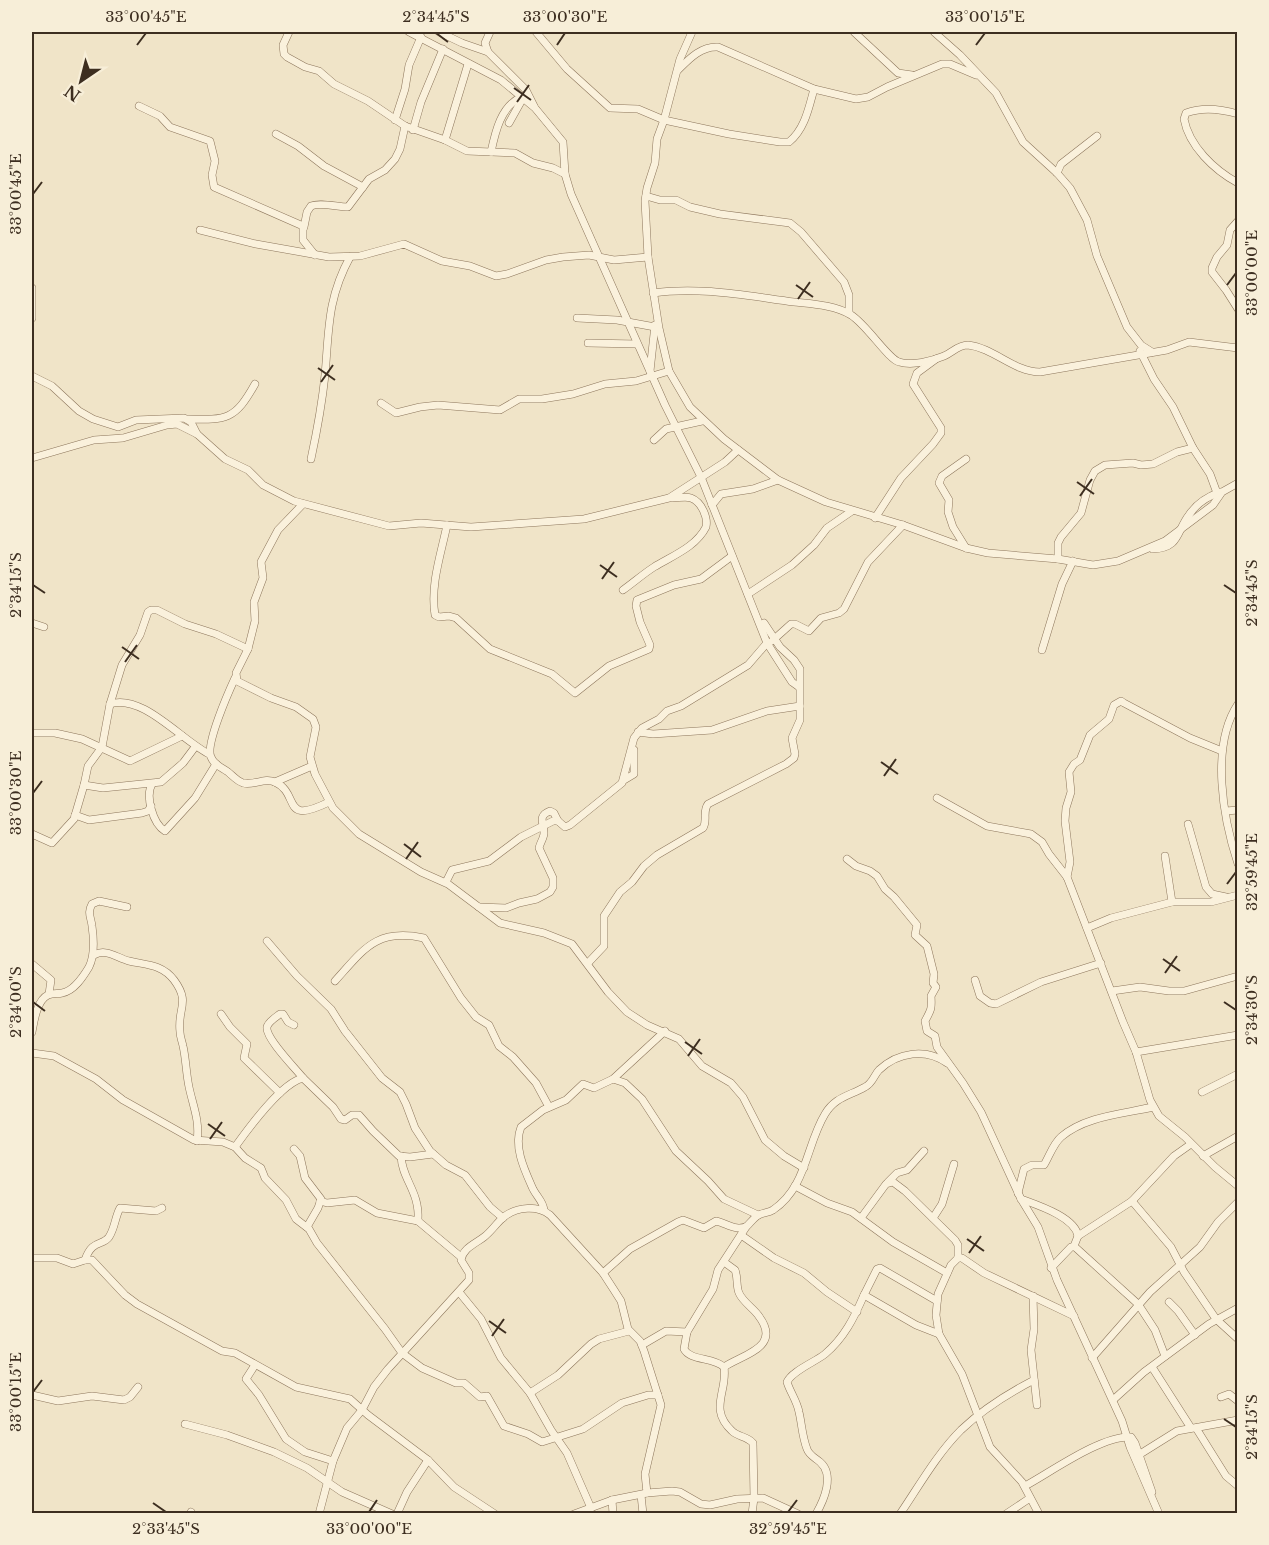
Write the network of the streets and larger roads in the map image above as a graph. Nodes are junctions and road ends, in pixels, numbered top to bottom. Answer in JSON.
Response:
{"nodes":[{"id":1,"x":289,"y":32,"type":"edge"},
{"id":2,"x":409,"y":32,"type":"edge"},
{"id":3,"x":439,"y":32,"type":"edge"},
{"id":4,"x":490,"y":32,"type":"edge"},
{"id":5,"x":536,"y":32,"type":"edge"},
{"id":6,"x":692,"y":32,"type":"edge"},
{"id":7,"x":854,"y":32,"type":"edge"},
{"id":8,"x":934,"y":32,"type":"edge"},
{"id":9,"x":421,"y":37,"type":"junction"},
{"id":10,"x":443,"y":49,"type":"junction"},
{"id":11,"x":488,"y":52,"type":"junction"},
{"id":12,"x":468,"y":64,"type":"junction"},
{"id":13,"x":676,"y":72,"type":"junction"},
{"id":14,"x":914,"y":75,"type":"junction"},
{"id":15,"x":981,"y":78,"type":"junction"},
{"id":16,"x":814,"y":88,"type":"junction"},
{"id":17,"x":522,"y":97,"type":"junction"},
{"id":18,"x":139,"y":106,"type":"dead end"},
{"id":19,"x":535,"y":108,"type":"junction"},
{"id":20,"x":1238,"y":114,"type":"edge"},
{"id":21,"x":395,"y":120,"type":"junction"},
{"id":22,"x":664,"y":120,"type":"junction"},
{"id":23,"x":509,"y":123,"type":"dead end"},
{"id":24,"x":405,"y":126,"type":"junction"},
{"id":25,"x":413,"y":130,"type":"junction"},
{"id":26,"x":276,"y":135,"type":"dead end"},
{"id":27,"x":1097,"y":136,"type":"dead end"},
{"id":28,"x":445,"y":140,"type":"junction"},
{"id":29,"x":491,"y":152,"type":"junction"},
{"id":30,"x":1057,"y":173,"type":"junction"},
{"id":31,"x":565,"y":174,"type":"junction"},
{"id":32,"x":1238,"y":183,"type":"edge"},
{"id":33,"x":363,"y":187,"type":"junction"},
{"id":34,"x":646,"y":196,"type":"junction"},
{"id":35,"x":1238,"y":221,"type":"edge"},
{"id":36,"x":304,"y":227,"type":"junction"},
{"id":37,"x":200,"y":230,"type":"dead end"},
{"id":38,"x":315,"y":255,"type":"junction"},
{"id":39,"x":350,"y":257,"type":"junction"},
{"id":40,"x":601,"y":257,"type":"junction"},
{"id":41,"x":648,"y":257,"type":"junction"},
{"id":42,"x":32,"y":288,"type":"edge"},
{"id":43,"x":653,"y":293,"type":"junction"},
{"id":44,"x":1238,"y":309,"type":"edge"},
{"id":45,"x":849,"y":313,"type":"junction"},
{"id":46,"x":658,"y":314,"type":"junction"},
{"id":47,"x":32,"y":318,"type":"edge"},
{"id":48,"x":577,"y":318,"type":"dead end"},
{"id":49,"x":628,"y":322,"type":"junction"},
{"id":50,"x":655,"y":327,"type":"junction"},
{"id":51,"x":1132,"y":335,"type":"junction"},
{"id":52,"x":588,"y":343,"type":"dead end"},
{"id":53,"x":637,"y":344,"type":"junction"},
{"id":54,"x":1238,"y":348,"type":"edge"},
{"id":55,"x":1152,"y":352,"type":"junction"},
{"id":56,"x":1142,"y":354,"type":"junction"},
{"id":57,"x":938,"y":358,"type":"junction"},
{"id":58,"x":669,"y":371,"type":"junction"},
{"id":59,"x":651,"y":374,"type":"junction"},
{"id":60,"x":32,"y":376,"type":"edge"},
{"id":61,"x":255,"y":384,"type":"dead end"},
{"id":62,"x":381,"y":403,"type":"dead end"},
{"id":63,"x":188,"y":419,"type":"junction"},
{"id":64,"x":702,"y":421,"type":"junction"},
{"id":65,"x":675,"y":426,"type":"junction"},
{"id":66,"x":196,"y":434,"type":"junction"},
{"id":67,"x":654,"y":440,"type":"dead end"},
{"id":68,"x":1192,"y":448,"type":"junction"},
{"id":69,"x":738,"y":450,"type":"junction"},
{"id":70,"x":32,"y":458,"type":"edge"},
{"id":71,"x":311,"y":459,"type":"dead end"},
{"id":72,"x":966,"y":459,"type":"dead end"},
{"id":73,"x":701,"y":477,"type":"junction"},
{"id":74,"x":778,"y":480,"type":"junction"},
{"id":75,"x":1238,"y":483,"type":"edge"},
{"id":76,"x":1226,"y":490,"type":"junction"},
{"id":77,"x":1217,"y":493,"type":"junction"},
{"id":78,"x":669,"y":498,"type":"junction"},
{"id":79,"x":303,"y":504,"type":"junction"},
{"id":80,"x":712,"y":505,"type":"junction"},
{"id":81,"x":852,"y":511,"type":"junction"},
{"id":82,"x":875,"y":518,"type":"junction"},
{"id":83,"x":447,"y":525,"type":"junction"},
{"id":84,"x":903,"y":525,"type":"junction"},
{"id":85,"x":1181,"y":530,"type":"junction"},
{"id":86,"x":966,"y":548,"type":"junction"},
{"id":87,"x":732,"y":556,"type":"junction"},
{"id":88,"x":1058,"y":559,"type":"junction"},
{"id":89,"x":1072,"y":561,"type":"junction"},
{"id":90,"x":623,"y":590,"type":"dead end"},
{"id":91,"x":748,"y":594,"type":"junction"},
{"id":92,"x":32,"y":623,"type":"edge"},
{"id":93,"x":44,"y":627,"type":"dead end"},
{"id":94,"x":770,"y":642,"type":"junction"},
{"id":95,"x":248,"y":649,"type":"junction"},
{"id":96,"x":1042,"y":650,"type":"dead end"},
{"id":97,"x":235,"y":678,"type":"junction"},
{"id":98,"x":799,"y":687,"type":"junction"},
{"id":99,"x":110,"y":704,"type":"junction"},
{"id":100,"x":1238,"y":704,"type":"edge"},
{"id":101,"x":800,"y":706,"type":"junction"},
{"id":102,"x":638,"y":732,"type":"junction"},
{"id":103,"x":32,"y":734,"type":"edge"},
{"id":104,"x":182,"y":736,"type":"junction"},
{"id":105,"x":102,"y":747,"type":"junction"},
{"id":106,"x":195,"y":747,"type":"junction"},
{"id":107,"x":1222,"y":751,"type":"junction"},
{"id":108,"x":209,"y":754,"type":"junction"},
{"id":109,"x":216,"y":764,"type":"junction"},
{"id":110,"x":312,"y":766,"type":"junction"},
{"id":111,"x":275,"y":782,"type":"junction"},
{"id":112,"x":152,"y":784,"type":"junction"},
{"id":113,"x":84,"y":785,"type":"junction"},
{"id":114,"x":938,"y":798,"type":"dead end"},
{"id":115,"x":329,"y":802,"type":"junction"},
{"id":116,"x":151,"y":806,"type":"junction"},
{"id":117,"x":1238,"y":810,"type":"edge"},
{"id":118,"x":1226,"y":811,"type":"junction"},
{"id":119,"x":75,"y":815,"type":"junction"},
{"id":120,"x":558,"y":821,"type":"junction"},
{"id":121,"x":1188,"y":824,"type":"dead end"},
{"id":122,"x":542,"y":827,"type":"junction"},
{"id":123,"x":32,"y":834,"type":"edge"},
{"id":124,"x":1165,"y":856,"type":"dead end"},
{"id":125,"x":847,"y":859,"type":"dead end"},
{"id":126,"x":1238,"y":864,"type":"edge"},
{"id":127,"x":1067,"y":877,"type":"junction"},
{"id":128,"x":446,"y":882,"type":"junction"},
{"id":129,"x":1234,"y":896,"type":"edge"},
{"id":130,"x":1172,"y":902,"type":"junction"},
{"id":131,"x":479,"y":907,"type":"junction"},
{"id":132,"x":127,"y":908,"type":"dead end"},
{"id":133,"x":1087,"y":928,"type":"junction"},
{"id":134,"x":267,"y":941,"type":"dead end"},
{"id":135,"x":94,"y":955,"type":"junction"},
{"id":136,"x":588,"y":963,"type":"junction"},
{"id":137,"x":1101,"y":963,"type":"junction"},
{"id":138,"x":32,"y":964,"type":"edge"},
{"id":139,"x":1238,"y":976,"type":"edge"},
{"id":140,"x":975,"y":980,"type":"dead end"},
{"id":141,"x":335,"y":981,"type":"dead end"},
{"id":142,"x":1112,"y":991,"type":"junction"},
{"id":143,"x":49,"y":994,"type":"junction"},
{"id":144,"x":221,"y":1014,"type":"dead end"},
{"id":145,"x":294,"y":1025,"type":"dead end"},
{"id":146,"x":665,"y":1031,"type":"junction"},
{"id":147,"x":32,"y":1032,"type":"edge"},
{"id":148,"x":1238,"y":1035,"type":"edge"},
{"id":149,"x":1136,"y":1052,"type":"junction"},
{"id":150,"x":32,"y":1053,"type":"edge"},
{"id":151,"x":951,"y":1066,"type":"junction"},
{"id":152,"x":1238,"y":1074,"type":"edge"},
{"id":153,"x":303,"y":1078,"type":"junction"},
{"id":154,"x":613,"y":1079,"type":"junction"},
{"id":155,"x":1202,"y":1092,"type":"dead end"},
{"id":156,"x":280,"y":1093,"type":"junction"},
{"id":157,"x":549,"y":1107,"type":"junction"},
{"id":158,"x":1153,"y":1107,"type":"junction"},
{"id":159,"x":1238,"y":1136,"type":"edge"},
{"id":160,"x":197,"y":1141,"type":"junction"},
{"id":161,"x":1191,"y":1144,"type":"junction"},
{"id":162,"x":235,"y":1147,"type":"junction"},
{"id":163,"x":294,"y":1149,"type":"dead end"},
{"id":164,"x":924,"y":1150,"type":"dead end"},
{"id":165,"x":433,"y":1154,"type":"junction"},
{"id":166,"x":401,"y":1156,"type":"junction"},
{"id":167,"x":1203,"y":1156,"type":"junction"},
{"id":168,"x":954,"y":1164,"type":"dead end"},
{"id":169,"x":804,"y":1168,"type":"junction"},
{"id":170,"x":888,"y":1182,"type":"junction"},
{"id":171,"x":795,"y":1186,"type":"junction"},
{"id":172,"x":1238,"y":1186,"type":"edge"},
{"id":173,"x":1019,"y":1196,"type":"junction"},
{"id":174,"x":320,"y":1201,"type":"junction"},
{"id":175,"x":1132,"y":1201,"type":"junction"},
{"id":176,"x":1238,"y":1202,"type":"edge"},
{"id":177,"x":162,"y":1208,"type":"dead end"},
{"id":178,"x":544,"y":1210,"type":"junction"},
{"id":179,"x":758,"y":1215,"type":"junction"},
{"id":180,"x":503,"y":1218,"type":"junction"},
{"id":181,"x":861,"y":1218,"type":"junction"},
{"id":182,"x":933,"y":1218,"type":"junction"},
{"id":183,"x":418,"y":1221,"type":"junction"},
{"id":184,"x":307,"y":1227,"type":"junction"},
{"id":185,"x":746,"y":1227,"type":"junction"},
{"id":186,"x":741,"y":1235,"type":"junction"},
{"id":187,"x":1078,"y":1236,"type":"junction"},
{"id":188,"x":1074,"y":1246,"type":"junction"},
{"id":189,"x":460,"y":1257,"type":"junction"},
{"id":190,"x":32,"y":1258,"type":"edge"},
{"id":191,"x":958,"y":1258,"type":"junction"},
{"id":192,"x":85,"y":1260,"type":"junction"},
{"id":193,"x":724,"y":1262,"type":"junction"},
{"id":194,"x":1181,"y":1265,"type":"junction"},
{"id":195,"x":1052,"y":1268,"type":"junction"},
{"id":196,"x":603,"y":1273,"type":"junction"},
{"id":197,"x":947,"y":1273,"type":"junction"},
{"id":198,"x":459,"y":1292,"type":"junction"},
{"id":199,"x":864,"y":1295,"type":"junction"},
{"id":200,"x":1033,"y":1296,"type":"junction"},
{"id":201,"x":937,"y":1301,"type":"junction"},
{"id":202,"x":1169,"y":1302,"type":"dead end"},
{"id":203,"x":1138,"y":1304,"type":"junction"},
{"id":204,"x":1238,"y":1308,"type":"edge"},
{"id":205,"x":857,"y":1312,"type":"junction"},
{"id":206,"x":1074,"y":1317,"type":"junction"},
{"id":207,"x":1216,"y":1319,"type":"junction"},
{"id":208,"x":629,"y":1331,"type":"junction"},
{"id":209,"x":687,"y":1332,"type":"junction"},
{"id":210,"x":939,"y":1334,"type":"junction"},
{"id":211,"x":1195,"y":1335,"type":"junction"},
{"id":212,"x":1238,"y":1339,"type":"edge"},
{"id":213,"x":642,"y":1345,"type":"junction"},
{"id":214,"x":402,"y":1353,"type":"junction"},
{"id":215,"x":1165,"y":1356,"type":"junction"},
{"id":216,"x":1092,"y":1359,"type":"junction"},
{"id":217,"x":255,"y":1365,"type":"junction"},
{"id":218,"x":724,"y":1367,"type":"junction"},
{"id":219,"x":1152,"y":1367,"type":"junction"},
{"id":220,"x":1034,"y":1380,"type":"junction"},
{"id":221,"x":138,"y":1387,"type":"dead end"},
{"id":222,"x":530,"y":1393,"type":"junction"},
{"id":223,"x":32,"y":1395,"type":"edge"},
{"id":224,"x":658,"y":1395,"type":"junction"},
{"id":225,"x":1221,"y":1396,"type":"dead end"},
{"id":226,"x":1113,"y":1400,"type":"junction"},
{"id":227,"x":1238,"y":1401,"type":"edge"},
{"id":228,"x":1037,"y":1405,"type":"dead end"},
{"id":229,"x":362,"y":1410,"type":"junction"},
{"id":230,"x":979,"y":1415,"type":"junction"},
{"id":231,"x":1238,"y":1420,"type":"edge"},
{"id":232,"x":186,"y":1424,"type":"dead end"},
{"id":233,"x":1194,"y":1428,"type":"junction"},
{"id":234,"x":556,"y":1437,"type":"junction"},
{"id":235,"x":1126,"y":1437,"type":"junction"},
{"id":236,"x":1137,"y":1456,"type":"junction"},
{"id":237,"x":428,"y":1460,"type":"junction"},
{"id":238,"x":333,"y":1461,"type":"junction"},
{"id":239,"x":328,"y":1481,"type":"junction"},
{"id":240,"x":1025,"y":1486,"type":"junction"},
{"id":241,"x":1238,"y":1486,"type":"edge"},
{"id":242,"x":644,"y":1494,"type":"junction"},
{"id":243,"x":1030,"y":1497,"type":"junction"},
{"id":244,"x":754,"y":1498,"type":"junction"},
{"id":245,"x":612,"y":1500,"type":"junction"},
{"id":246,"x":590,"y":1510,"type":"edge"},
{"id":247,"x":793,"y":1512,"type":"edge"},
{"id":248,"x":319,"y":1514,"type":"edge"},
{"id":249,"x":394,"y":1514,"type":"edge"},
{"id":250,"x":495,"y":1514,"type":"edge"},
{"id":251,"x":573,"y":1514,"type":"edge"},
{"id":252,"x":612,"y":1514,"type":"edge"},
{"id":253,"x":643,"y":1514,"type":"edge"},
{"id":254,"x":752,"y":1514,"type":"edge"},
{"id":255,"x":816,"y":1514,"type":"edge"},
{"id":256,"x":900,"y":1514,"type":"edge"},
{"id":257,"x":1006,"y":1514,"type":"edge"},
{"id":258,"x":1039,"y":1514,"type":"edge"},
{"id":259,"x":1159,"y":1514,"type":"edge"}],
"edges":[{"from":1,"to":21,"type":"street"},
{"from":2,"to":9,"type":"street"},
{"from":3,"to":11,"type":"street"},
{"from":4,"to":11,"type":"street"},
{"from":5,"to":22,"type":"street"},
{"from":6,"to":13,"type":"street"},
{"from":7,"to":14,"type":"street"},
{"from":8,"to":15,"type":"street"},
{"from":9,"to":10,"type":"street"},
{"from":9,"to":21,"type":"street"},
{"from":10,"to":12,"type":"street"},
{"from":10,"to":25,"type":"street"},
{"from":11,"to":19,"type":"street"},
{"from":12,"to":17,"type":"street"},
{"from":12,"to":28,"type":"street"},
{"from":13,"to":16,"type":"street"},
{"from":13,"to":22,"type":"street"},
{"from":14,"to":15,"type":"street"},
{"from":14,"to":16,"type":"street"},
{"from":15,"to":30,"type":"street"},
{"from":16,"to":22,"type":"street"},
{"from":17,"to":19,"type":"street"},
{"from":17,"to":23,"type":"street"},
{"from":17,"to":29,"type":"street"},
{"from":18,"to":36,"type":"street"},
{"from":19,"to":31,"type":"street"},
{"from":20,"to":32,"type":"street"},
{"from":21,"to":24,"type":"street"},
{"from":22,"to":34,"type":"street"},
{"from":24,"to":25,"type":"street"},
{"from":24,"to":33,"type":"street"},
{"from":25,"to":28,"type":"street"},
{"from":26,"to":33,"type":"street"},
{"from":27,"to":30,"type":"street"},
{"from":28,"to":29,"type":"street"},
{"from":29,"to":31,"type":"street"},
{"from":30,"to":51,"type":"street"},
{"from":31,"to":40,"type":"street"},
{"from":33,"to":36,"type":"street"},
{"from":34,"to":41,"type":"street"},
{"from":34,"to":45,"type":"street"},
{"from":35,"to":44,"type":"street"},
{"from":36,"to":38,"type":"street"},
{"from":37,"to":38,"type":"street"},
{"from":38,"to":39,"type":"street"},
{"from":39,"to":40,"type":"street"},
{"from":39,"to":71,"type":"street"},
{"from":40,"to":41,"type":"street"},
{"from":40,"to":49,"type":"street"},
{"from":41,"to":43,"type":"street"},
{"from":42,"to":47,"type":"street"},
{"from":43,"to":45,"type":"street"},
{"from":43,"to":46,"type":"street"},
{"from":45,"to":57,"type":"street"},
{"from":46,"to":50,"type":"street"},
{"from":46,"to":58,"type":"street"},
{"from":48,"to":49,"type":"street"},
{"from":49,"to":50,"type":"street"},
{"from":49,"to":53,"type":"street"},
{"from":50,"to":59,"type":"street"},
{"from":51,"to":55,"type":"street"},
{"from":51,"to":56,"type":"street"},
{"from":52,"to":53,"type":"street"},
{"from":53,"to":59,"type":"street"},
{"from":54,"to":55,"type":"street"},
{"from":55,"to":56,"type":"street"},
{"from":56,"to":57,"type":"street"},
{"from":56,"to":68,"type":"street"},
{"from":57,"to":82,"type":"street"},
{"from":58,"to":59,"type":"street"},
{"from":58,"to":64,"type":"street"},
{"from":59,"to":62,"type":"street"},
{"from":59,"to":65,"type":"street"},
{"from":60,"to":63,"type":"street"},
{"from":61,"to":63,"type":"street"},
{"from":63,"to":66,"type":"street"},
{"from":64,"to":65,"type":"street"},
{"from":64,"to":69,"type":"street"},
{"from":65,"to":67,"type":"street"},
{"from":65,"to":73,"type":"street"},
{"from":66,"to":70,"type":"street"},
{"from":66,"to":79,"type":"street"},
{"from":68,"to":77,"type":"street"},
{"from":68,"to":88,"type":"street"},
{"from":69,"to":73,"type":"street"},
{"from":69,"to":74,"type":"street"},
{"from":72,"to":86,"type":"street"},
{"from":73,"to":78,"type":"street"},
{"from":73,"to":80,"type":"street"},
{"from":74,"to":80,"type":"street"},
{"from":74,"to":81,"type":"street"},
{"from":75,"to":76,"type":"street"},
{"from":76,"to":77,"type":"street"},
{"from":76,"to":85,"type":"street"},
{"from":77,"to":85,"type":"street"},
{"from":78,"to":83,"type":"street"},
{"from":78,"to":90,"type":"street"},
{"from":79,"to":83,"type":"street"},
{"from":79,"to":95,"type":"street"},
{"from":80,"to":87,"type":"street"},
{"from":81,"to":82,"type":"street"},
{"from":81,"to":91,"type":"street"},
{"from":82,"to":84,"type":"street"},
{"from":83,"to":87,"type":"street"},
{"from":84,"to":86,"type":"street"},
{"from":84,"to":94,"type":"street"},
{"from":85,"to":89,"type":"street"},
{"from":86,"to":88,"type":"street"},
{"from":87,"to":91,"type":"street"},
{"from":88,"to":89,"type":"street"},
{"from":89,"to":96,"type":"street"},
{"from":91,"to":94,"type":"street"},
{"from":92,"to":93,"type":"street"},
{"from":94,"to":98,"type":"street"},
{"from":94,"to":98,"type":"street"},
{"from":94,"to":102,"type":"street"},
{"from":95,"to":97,"type":"street"},
{"from":95,"to":99,"type":"street"},
{"from":97,"to":108,"type":"street"},
{"from":97,"to":110,"type":"street"},
{"from":98,"to":101,"type":"street"},
{"from":99,"to":104,"type":"street"},
{"from":99,"to":105,"type":"street"},
{"from":100,"to":107,"type":"street"},
{"from":101,"to":102,"type":"street"},
{"from":101,"to":136,"type":"street"},
{"from":102,"to":120,"type":"street"},
{"from":103,"to":105,"type":"street"},
{"from":104,"to":105,"type":"street"},
{"from":104,"to":106,"type":"street"},
{"from":105,"to":113,"type":"street"},
{"from":106,"to":108,"type":"street"},
{"from":106,"to":112,"type":"street"},
{"from":107,"to":118,"type":"street"},
{"from":107,"to":127,"type":"street"},
{"from":108,"to":109,"type":"street"},
{"from":109,"to":111,"type":"street"},
{"from":109,"to":116,"type":"street"},
{"from":110,"to":111,"type":"street"},
{"from":110,"to":115,"type":"street"},
{"from":111,"to":115,"type":"street"},
{"from":112,"to":113,"type":"street"},
{"from":112,"to":116,"type":"street"},
{"from":113,"to":119,"type":"street"},
{"from":114,"to":127,"type":"street"},
{"from":115,"to":128,"type":"street"},
{"from":116,"to":119,"type":"street"},
{"from":117,"to":118,"type":"street"},
{"from":118,"to":126,"type":"street"},
{"from":119,"to":123,"type":"street"},
{"from":120,"to":122,"type":"street"},
{"from":120,"to":122,"type":"street"},
{"from":121,"to":129,"type":"street"},
{"from":122,"to":128,"type":"street"},
{"from":122,"to":131,"type":"street"},
{"from":124,"to":130,"type":"street"},
{"from":125,"to":151,"type":"street"},
{"from":127,"to":133,"type":"street"},
{"from":128,"to":131,"type":"street"},
{"from":129,"to":130,"type":"street"},
{"from":130,"to":133,"type":"street"},
{"from":131,"to":136,"type":"street"},
{"from":132,"to":135,"type":"street"},
{"from":133,"to":137,"type":"street"},
{"from":134,"to":165,"type":"street"},
{"from":135,"to":143,"type":"street"},
{"from":135,"to":160,"type":"street"},
{"from":136,"to":146,"type":"street"},
{"from":137,"to":140,"type":"street"},
{"from":137,"to":142,"type":"street"},
{"from":138,"to":143,"type":"street"},
{"from":139,"to":142,"type":"street"},
{"from":141,"to":157,"type":"street"},
{"from":142,"to":149,"type":"street"},
{"from":143,"to":147,"type":"street"},
{"from":144,"to":156,"type":"street"},
{"from":145,"to":153,"type":"street"},
{"from":146,"to":154,"type":"street"},
{"from":146,"to":169,"type":"street"},
{"from":148,"to":149,"type":"street"},
{"from":149,"to":158,"type":"street"},
{"from":150,"to":160,"type":"street"},
{"from":151,"to":169,"type":"street"},
{"from":151,"to":173,"type":"street"},
{"from":152,"to":155,"type":"street"},
{"from":153,"to":156,"type":"street"},
{"from":153,"to":166,"type":"street"},
{"from":154,"to":157,"type":"street"},
{"from":154,"to":179,"type":"street"},
{"from":156,"to":162,"type":"street"},
{"from":157,"to":178,"type":"street"},
{"from":158,"to":161,"type":"street"},
{"from":158,"to":173,"type":"street"},
{"from":159,"to":167,"type":"street"},
{"from":160,"to":162,"type":"street"},
{"from":161,"to":167,"type":"street"},
{"from":161,"to":175,"type":"street"},
{"from":162,"to":184,"type":"street"},
{"from":163,"to":174,"type":"street"},
{"from":164,"to":170,"type":"street"},
{"from":165,"to":166,"type":"street"},
{"from":165,"to":180,"type":"street"},
{"from":166,"to":183,"type":"street"},
{"from":167,"to":172,"type":"street"},
{"from":168,"to":182,"type":"street"},
{"from":169,"to":171,"type":"street"},
{"from":170,"to":181,"type":"street"},
{"from":170,"to":182,"type":"street"},
{"from":171,"to":179,"type":"street"},
{"from":171,"to":181,"type":"street"},
{"from":173,"to":187,"type":"street"},
{"from":173,"to":195,"type":"street"},
{"from":174,"to":183,"type":"street"},
{"from":174,"to":184,"type":"street"},
{"from":175,"to":187,"type":"street"},
{"from":175,"to":194,"type":"street"},
{"from":176,"to":194,"type":"street"},
{"from":177,"to":192,"type":"street"},
{"from":178,"to":180,"type":"street"},
{"from":178,"to":196,"type":"street"},
{"from":179,"to":185,"type":"street"},
{"from":180,"to":189,"type":"street"},
{"from":181,"to":197,"type":"street"},
{"from":182,"to":191,"type":"street"},
{"from":183,"to":189,"type":"street"},
{"from":184,"to":214,"type":"street"},
{"from":185,"to":186,"type":"street"},
{"from":185,"to":196,"type":"street"},
{"from":186,"to":193,"type":"street"},
{"from":186,"to":205,"type":"street"},
{"from":187,"to":188,"type":"street"},
{"from":188,"to":195,"type":"street"},
{"from":188,"to":203,"type":"street"},
{"from":189,"to":198,"type":"street"},
{"from":190,"to":192,"type":"street"},
{"from":191,"to":197,"type":"street"},
{"from":191,"to":200,"type":"street"},
{"from":192,"to":217,"type":"street"},
{"from":193,"to":209,"type":"street"},
{"from":193,"to":218,"type":"street"},
{"from":194,"to":203,"type":"street"},
{"from":194,"to":207,"type":"street"},
{"from":195,"to":206,"type":"street"},
{"from":196,"to":208,"type":"street"},
{"from":197,"to":201,"type":"street"},
{"from":198,"to":214,"type":"street"},
{"from":198,"to":222,"type":"street"},
{"from":199,"to":201,"type":"street"},
{"from":199,"to":205,"type":"street"},
{"from":199,"to":210,"type":"street"},
{"from":200,"to":206,"type":"street"},
{"from":200,"to":220,"type":"street"},
{"from":201,"to":210,"type":"street"},
{"from":202,"to":211,"type":"street"},
{"from":203,"to":215,"type":"street"},
{"from":203,"to":216,"type":"street"},
{"from":204,"to":207,"type":"street"},
{"from":205,"to":255,"type":"street"},
{"from":206,"to":216,"type":"street"},
{"from":207,"to":211,"type":"street"},
{"from":207,"to":212,"type":"street"},
{"from":208,"to":213,"type":"street"},
{"from":208,"to":222,"type":"street"},
{"from":209,"to":213,"type":"street"},
{"from":209,"to":218,"type":"street"},
{"from":210,"to":230,"type":"street"},
{"from":211,"to":215,"type":"street"},
{"from":213,"to":224,"type":"street"},
{"from":214,"to":229,"type":"street"},
{"from":214,"to":234,"type":"street"},
{"from":215,"to":219,"type":"street"},
{"from":216,"to":226,"type":"street"},
{"from":217,"to":229,"type":"street"},
{"from":217,"to":238,"type":"street"},
{"from":218,"to":244,"type":"street"},
{"from":219,"to":226,"type":"street"},
{"from":219,"to":233,"type":"street"},
{"from":220,"to":228,"type":"street"},
{"from":220,"to":230,"type":"street"},
{"from":221,"to":223,"type":"street"},
{"from":222,"to":234,"type":"street"},
{"from":224,"to":234,"type":"street"},
{"from":224,"to":242,"type":"street"},
{"from":225,"to":227,"type":"street"},
{"from":226,"to":235,"type":"street"},
{"from":229,"to":237,"type":"street"},
{"from":229,"to":238,"type":"street"},
{"from":230,"to":240,"type":"street"},
{"from":230,"to":256,"type":"street"},
{"from":231,"to":233,"type":"street"},
{"from":232,"to":239,"type":"street"},
{"from":233,"to":236,"type":"street"},
{"from":233,"to":241,"type":"street"},
{"from":234,"to":246,"type":"street"},
{"from":235,"to":236,"type":"street"},
{"from":235,"to":240,"type":"street"},
{"from":236,"to":259,"type":"street"},
{"from":237,"to":249,"type":"street"},
{"from":237,"to":250,"type":"street"},
{"from":238,"to":239,"type":"street"},
{"from":239,"to":248,"type":"street"},
{"from":239,"to":249,"type":"street"},
{"from":240,"to":243,"type":"street"},
{"from":242,"to":244,"type":"street"},
{"from":242,"to":245,"type":"street"},
{"from":242,"to":253,"type":"street"},
{"from":243,"to":257,"type":"street"},
{"from":243,"to":258,"type":"street"},
{"from":244,"to":247,"type":"street"},
{"from":244,"to":254,"type":"street"},
{"from":245,"to":246,"type":"street"},
{"from":245,"to":252,"type":"street"},
{"from":246,"to":251,"type":"street"}]}
